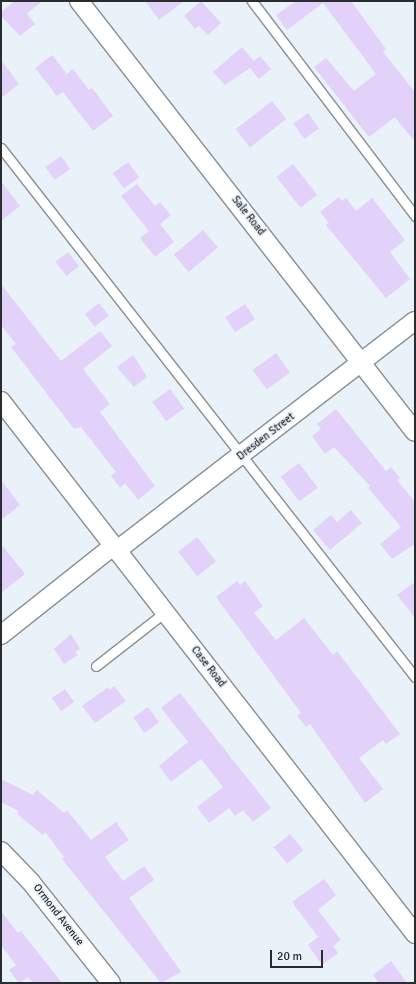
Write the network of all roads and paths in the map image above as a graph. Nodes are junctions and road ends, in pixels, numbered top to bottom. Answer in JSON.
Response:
{"nodes":[{"id":1,"x":79,"y":1,"type":"edge"},
{"id":2,"x":252,"y":1,"type":"edge"},
{"id":3,"x":1,"y":148,"type":"edge"},
{"id":4,"x":415,"y":216,"type":"edge"},
{"id":5,"x":415,"y":322,"type":"edge"},
{"id":6,"x":362,"y":363,"type":"junction"},
{"id":7,"x":1,"y":401,"type":"edge"},
{"id":8,"x":415,"y":432,"type":"edge"},
{"id":9,"x":242,"y":455,"type":"junction"},
{"id":10,"x":114,"y":549,"type":"junction"},
{"id":11,"x":165,"y":612,"type":"junction"},
{"id":12,"x":1,"y":635,"type":"edge"},
{"id":13,"x":96,"y":666,"type":"dead end"},
{"id":14,"x":415,"y":677,"type":"edge"},
{"id":15,"x":1,"y":851,"type":"edge"},
{"id":16,"x":415,"y":934,"type":"edge"},
{"id":17,"x":111,"y":983,"type":"edge"}],
"edges":[{"from":1,"to":6,"type":"street","name":"Sale Road"},
{"from":2,"to":4,"type":"lane"},
{"from":3,"to":9,"type":"lane"},
{"from":5,"to":6,"type":"street","name":"Dresden Street"},
{"from":6,"to":8,"type":"street","name":"Sale Road"},
{"from":6,"to":9,"type":"street","name":"Dresden Street"},
{"from":7,"to":10,"type":"street","name":"Case Road"},
{"from":9,"to":10,"type":"street","name":"Dresden Street"},
{"from":9,"to":14,"type":"lane"},
{"from":10,"to":11,"type":"street","name":"Case Road"},
{"from":10,"to":12,"type":"street","name":"Dresden Street"},
{"from":11,"to":13,"type":"lane"},
{"from":11,"to":16,"type":"street","name":"Case Road"},
{"from":15,"to":17,"type":"street","name":"Ormond Avenue"}]}
